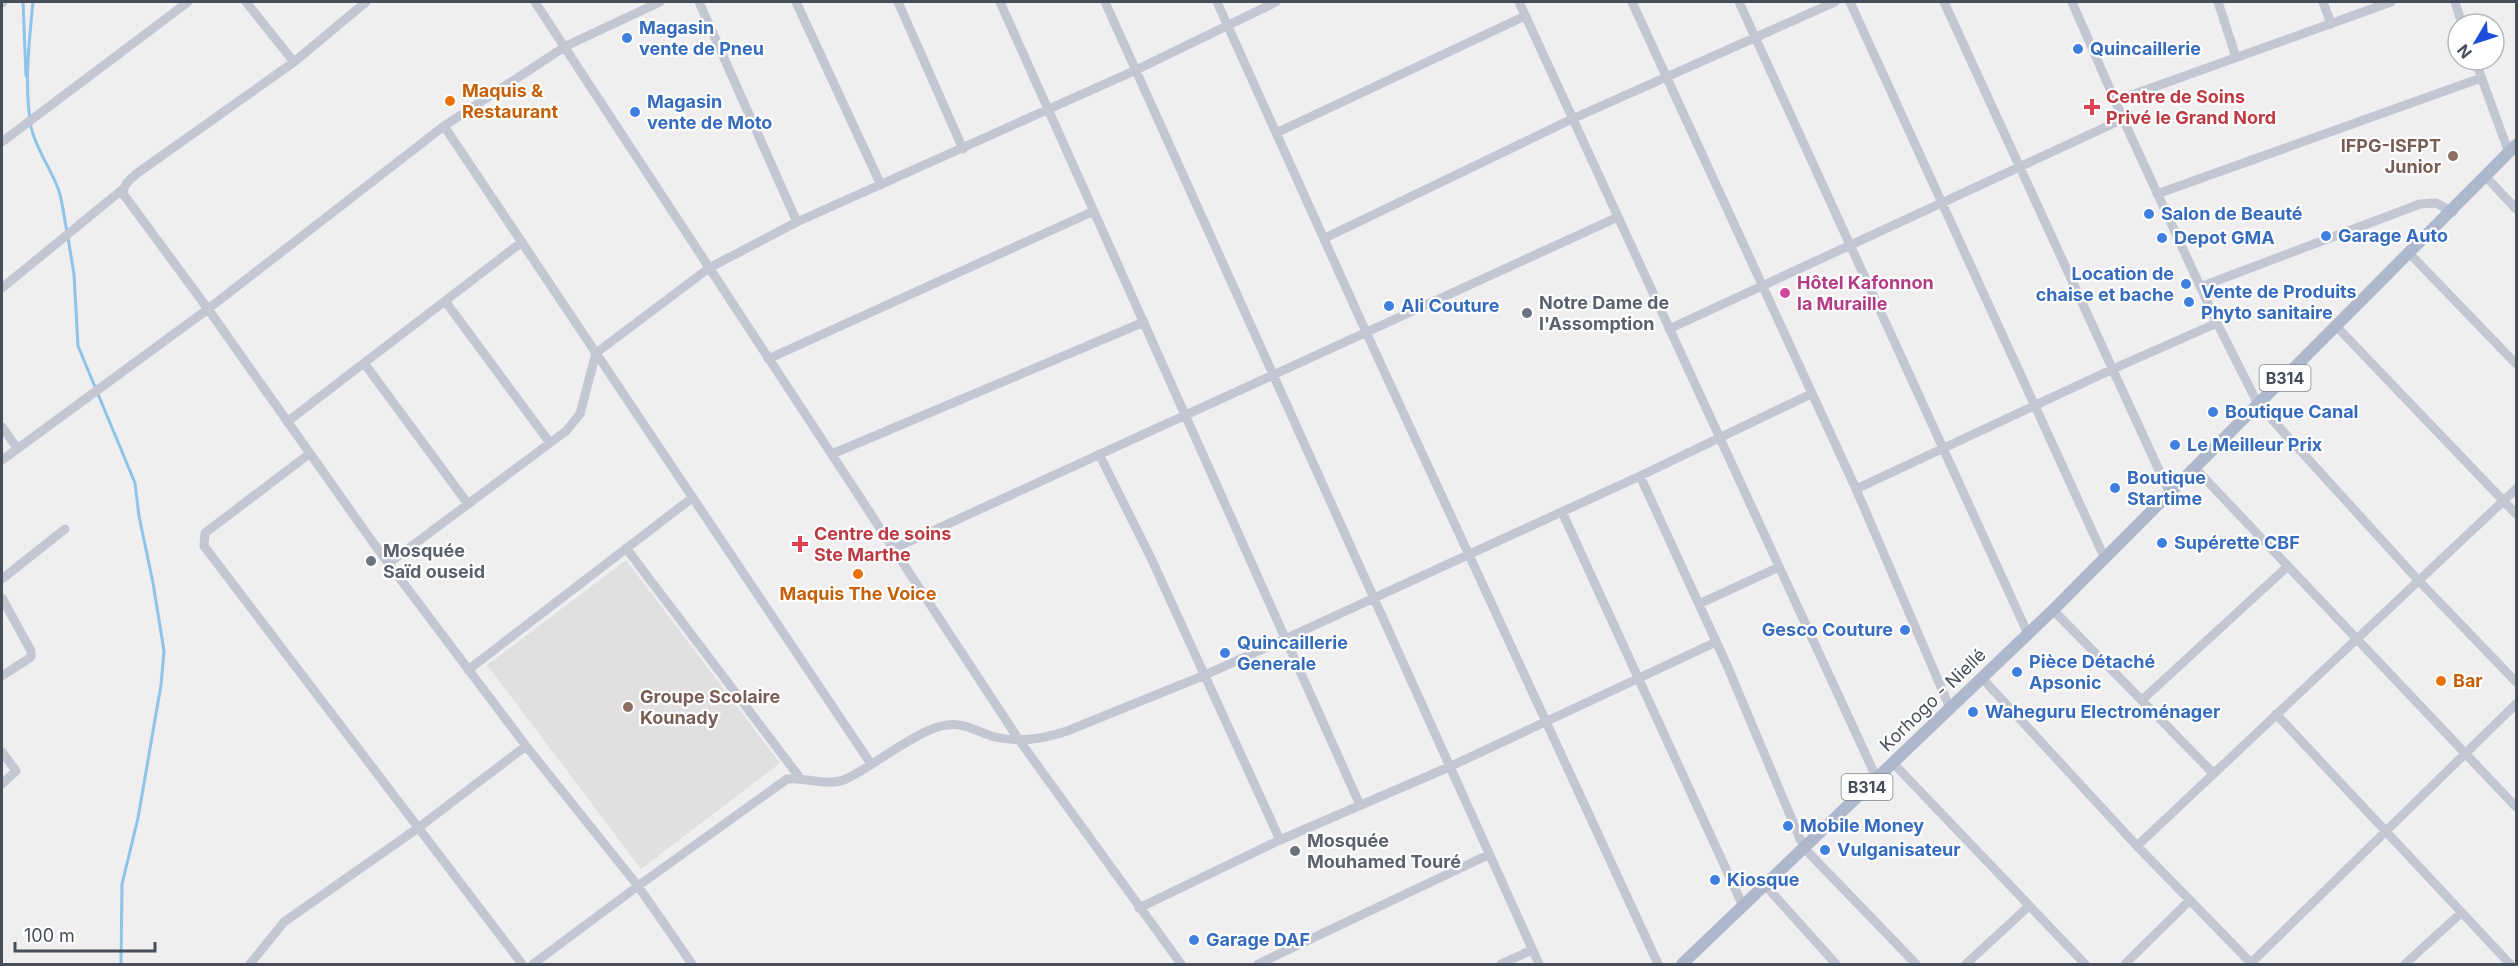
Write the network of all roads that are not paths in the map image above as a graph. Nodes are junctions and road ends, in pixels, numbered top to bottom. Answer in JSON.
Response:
{"nodes":[{"id":1,"x":188,"y":2,"type":"edge"},
{"id":2,"x":246,"y":2,"type":"edge"},
{"id":3,"x":366,"y":2,"type":"edge"},
{"id":4,"x":535,"y":2,"type":"edge"},
{"id":5,"x":660,"y":2,"type":"edge"},
{"id":6,"x":699,"y":2,"type":"edge"},
{"id":7,"x":796,"y":2,"type":"edge"},
{"id":8,"x":898,"y":2,"type":"edge"},
{"id":9,"x":1000,"y":2,"type":"edge"},
{"id":10,"x":1105,"y":2,"type":"edge"},
{"id":11,"x":1217,"y":2,"type":"edge"},
{"id":12,"x":1276,"y":2,"type":"edge"},
{"id":13,"x":1519,"y":2,"type":"edge"},
{"id":14,"x":1632,"y":2,"type":"edge"},
{"id":15,"x":1739,"y":2,"type":"edge"},
{"id":16,"x":1835,"y":2,"type":"edge"},
{"id":17,"x":1850,"y":2,"type":"edge"},
{"id":18,"x":1944,"y":2,"type":"edge"},
{"id":19,"x":2072,"y":2,"type":"edge"},
{"id":20,"x":2218,"y":2,"type":"edge"},
{"id":21,"x":2323,"y":2,"type":"edge"},
{"id":22,"x":2391,"y":2,"type":"edge"},
{"id":23,"x":1525,"y":16,"type":"junction"},
{"id":24,"x":1227,"y":24,"type":"junction"},
{"id":25,"x":2331,"y":24,"type":"junction"},
{"id":26,"x":1755,"y":37,"type":"junction"},
{"id":27,"x":566,"y":46,"type":"junction"},
{"id":28,"x":2236,"y":57,"type":"junction"},
{"id":29,"x":294,"y":62,"type":"junction"},
{"id":30,"x":1136,"y":70,"type":"junction"},
{"id":31,"x":2479,"y":72,"type":"edge"},
{"id":32,"x":1667,"y":76,"type":"junction"},
{"id":33,"x":2481,"y":78,"type":"junction"},
{"id":34,"x":2115,"y":101,"type":"junction"},
{"id":35,"x":1048,"y":108,"type":"junction"},
{"id":36,"x":1572,"y":119,"type":"junction"},
{"id":37,"x":2123,"y":119,"type":"junction"},
{"id":38,"x":444,"y":126,"type":"junction"},
{"id":39,"x":1276,"y":133,"type":"junction"},
{"id":40,"x":2,"y":142,"type":"edge"},
{"id":41,"x":963,"y":149,"type":"junction"},
{"id":42,"x":2513,"y":149,"type":"edge"},
{"id":43,"x":2020,"y":166,"type":"junction"},
{"id":44,"x":2487,"y":178,"type":"junction"},
{"id":45,"x":881,"y":185,"type":"junction"},
{"id":46,"x":123,"y":189,"type":"junction"},
{"id":47,"x":2157,"y":194,"type":"junction"},
{"id":48,"x":1942,"y":203,"type":"junction"},
{"id":49,"x":2517,"y":209,"type":"edge"},
{"id":50,"x":1094,"y":211,"type":"junction"},
{"id":51,"x":2453,"y":212,"type":"junction"},
{"id":52,"x":1618,"y":217,"type":"junction"},
{"id":53,"x":797,"y":222,"type":"junction"},
{"id":54,"x":1325,"y":238,"type":"junction"},
{"id":55,"x":522,"y":242,"type":"junction"},
{"id":56,"x":1850,"y":245,"type":"junction"},
{"id":57,"x":2410,"y":254,"type":"junction"},
{"id":58,"x":709,"y":268,"type":"junction"},
{"id":59,"x":1762,"y":286,"type":"junction"},
{"id":60,"x":2200,"y":287,"type":"junction"},
{"id":61,"x":2,"y":288,"type":"edge"},
{"id":62,"x":445,"y":301,"type":"junction"},
{"id":63,"x":208,"y":309,"type":"junction"},
{"id":64,"x":1144,"y":322,"type":"junction"},
{"id":65,"x":2217,"y":324,"type":"junction"},
{"id":66,"x":2336,"y":326,"type":"junction"},
{"id":67,"x":1669,"y":330,"type":"junction"},
{"id":68,"x":1366,"y":332,"type":"junction"},
{"id":69,"x":596,"y":353,"type":"junction"},
{"id":70,"x":768,"y":359,"type":"junction"},
{"id":71,"x":364,"y":363,"type":"junction"},
{"id":72,"x":2517,"y":364,"type":"edge"},
{"id":73,"x":2113,"y":369,"type":"junction"},
{"id":74,"x":1272,"y":374,"type":"junction"},
{"id":75,"x":1811,"y":394,"type":"junction"},
{"id":76,"x":2258,"y":404,"type":"junction"},
{"id":77,"x":2034,"y":406,"type":"junction"},
{"id":78,"x":1185,"y":415,"type":"junction"},
{"id":79,"x":287,"y":422,"type":"junction"},
{"id":80,"x":2,"y":428,"type":"edge"},
{"id":81,"x":1719,"y":438,"type":"junction"},
{"id":82,"x":550,"y":443,"type":"junction"},
{"id":83,"x":1943,"y":447,"type":"junction"},
{"id":84,"x":17,"y":448,"type":"junction"},
{"id":85,"x":309,"y":454,"type":"junction"},
{"id":86,"x":832,"y":454,"type":"junction"},
{"id":87,"x":1099,"y":454,"type":"junction"},
{"id":88,"x":2,"y":460,"type":"edge"},
{"id":89,"x":2194,"y":467,"type":"junction"},
{"id":90,"x":1640,"y":476,"type":"junction"},
{"id":91,"x":1856,"y":489,"type":"junction"},
{"id":92,"x":2517,"y":489,"type":"edge"},
{"id":93,"x":2169,"y":492,"type":"junction"},
{"id":94,"x":692,"y":498,"type":"junction"},
{"id":95,"x":2504,"y":501,"type":"junction"},
{"id":96,"x":468,"y":504,"type":"junction"},
{"id":97,"x":1562,"y":512,"type":"junction"},
{"id":98,"x":2517,"y":514,"type":"edge"},
{"id":99,"x":64,"y":529,"type":"dead end"},
{"id":100,"x":626,"y":548,"type":"junction"},
{"id":101,"x":893,"y":549,"type":"junction"},
{"id":102,"x":1469,"y":554,"type":"junction"},
{"id":103,"x":2105,"y":559,"type":"junction"},
{"id":104,"x":389,"y":563,"type":"junction"},
{"id":105,"x":2288,"y":566,"type":"junction"},
{"id":106,"x":1779,"y":567,"type":"junction"},
{"id":107,"x":2,"y":579,"type":"edge"},
{"id":108,"x":2418,"y":580,"type":"junction"},
{"id":109,"x":2,"y":598,"type":"edge"},
{"id":110,"x":1372,"y":598,"type":"junction"},
{"id":111,"x":1699,"y":604,"type":"junction"},
{"id":112,"x":2053,"y":610,"type":"junction"},
{"id":113,"x":2028,"y":634,"type":"junction"},
{"id":114,"x":1287,"y":638,"type":"junction"},
{"id":115,"x":2357,"y":638,"type":"junction"},
{"id":116,"x":1716,"y":642,"type":"junction"},
{"id":117,"x":468,"y":669,"type":"junction"},
{"id":118,"x":1204,"y":675,"type":"junction"},
{"id":119,"x":2,"y":676,"type":"edge"},
{"id":120,"x":1638,"y":677,"type":"junction"},
{"id":121,"x":1982,"y":678,"type":"junction"},
{"id":122,"x":2517,"y":682,"type":"edge"},
{"id":123,"x":2142,"y":700,"type":"junction"},
{"id":124,"x":2517,"y":704,"type":"edge"},
{"id":125,"x":1950,"y":708,"type":"junction"},
{"id":126,"x":2277,"y":714,"type":"junction"},
{"id":127,"x":1546,"y":722,"type":"junction"},
{"id":128,"x":1019,"y":740,"type":"junction"},
{"id":129,"x":526,"y":746,"type":"junction"},
{"id":130,"x":2,"y":752,"type":"edge"},
{"id":131,"x":2465,"y":752,"type":"junction"},
{"id":132,"x":1893,"y":763,"type":"junction"},
{"id":133,"x":871,"y":764,"type":"junction"},
{"id":134,"x":1449,"y":767,"type":"junction"},
{"id":135,"x":2214,"y":774,"type":"junction"},
{"id":136,"x":800,"y":778,"type":"junction"},
{"id":137,"x":1876,"y":779,"type":"junction"},
{"id":138,"x":2,"y":784,"type":"edge"},
{"id":139,"x":1360,"y":805,"type":"junction"},
{"id":140,"x":2517,"y":807,"type":"edge"},
{"id":141,"x":418,"y":828,"type":"junction"},
{"id":142,"x":2384,"y":832,"type":"junction"},
{"id":143,"x":1280,"y":840,"type":"junction"},
{"id":144,"x":2138,"y":846,"type":"junction"},
{"id":145,"x":1804,"y":848,"type":"junction"},
{"id":146,"x":1488,"y":855,"type":"junction"},
{"id":147,"x":1765,"y":885,"type":"junction"},
{"id":148,"x":638,"y":886,"type":"junction"},
{"id":149,"x":2190,"y":900,"type":"junction"},
{"id":150,"x":1743,"y":906,"type":"junction"},
{"id":151,"x":2030,"y":906,"type":"junction"},
{"id":152,"x":1139,"y":908,"type":"junction"},
{"id":153,"x":2461,"y":913,"type":"junction"},
{"id":154,"x":1532,"y":950,"type":"junction"},
{"id":155,"x":1688,"y":962,"type":"edge"},
{"id":156,"x":250,"y":964,"type":"edge"},
{"id":157,"x":522,"y":964,"type":"edge"},
{"id":158,"x":533,"y":964,"type":"edge"},
{"id":159,"x":692,"y":964,"type":"edge"},
{"id":160,"x":1181,"y":964,"type":"edge"},
{"id":161,"x":1258,"y":964,"type":"edge"},
{"id":162,"x":1502,"y":964,"type":"edge"},
{"id":163,"x":1539,"y":964,"type":"edge"},
{"id":164,"x":1658,"y":964,"type":"edge"},
{"id":165,"x":1836,"y":964,"type":"edge"},
{"id":166,"x":1916,"y":964,"type":"edge"},
{"id":167,"x":1966,"y":964,"type":"edge"},
{"id":168,"x":2085,"y":964,"type":"edge"},
{"id":169,"x":2125,"y":964,"type":"edge"},
{"id":170,"x":2251,"y":964,"type":"edge"},
{"id":171,"x":2405,"y":964,"type":"edge"},
{"id":172,"x":2510,"y":964,"type":"edge"}],
"edges":[{"from":1,"to":40,"type":"street"},
{"from":2,"to":29,"type":"street"},
{"from":3,"to":29,"type":"street"},
{"from":4,"to":27,"type":"street"},
{"from":5,"to":27,"type":"street"},
{"from":6,"to":53,"type":"street"},
{"from":7,"to":45,"type":"street"},
{"from":8,"to":41,"type":"street"},
{"from":9,"to":35,"type":"street"},
{"from":10,"to":30,"type":"street"},
{"from":11,"to":24,"type":"street"},
{"from":12,"to":24,"type":"street"},
{"from":13,"to":23,"type":"street"},
{"from":14,"to":32,"type":"street"},
{"from":15,"to":26,"type":"street"},
{"from":16,"to":26,"type":"street"},
{"from":17,"to":48,"type":"street"},
{"from":18,"to":43,"type":"street"},
{"from":19,"to":34,"type":"street"},
{"from":20,"to":28,"type":"street"},
{"from":21,"to":25,"type":"street"},
{"from":22,"to":25,"type":"street"},
{"from":23,"to":36,"type":"street"},
{"from":23,"to":39,"type":"street"},
{"from":24,"to":30,"type":"street"},
{"from":24,"to":39,"type":"street"},
{"from":25,"to":28,"type":"street"},
{"from":26,"to":32,"type":"street"},
{"from":26,"to":56,"type":"street"},
{"from":27,"to":38,"type":"street"},
{"from":27,"to":58,"type":"street"},
{"from":28,"to":34,"type":"street"},
{"from":29,"to":46,"type":"street"},
{"from":30,"to":35,"type":"street"},
{"from":30,"to":74,"type":"street"},
{"from":31,"to":33,"type":"street"},
{"from":32,"to":36,"type":"street"},
{"from":32,"to":59,"type":"street"},
{"from":33,"to":42,"type":"street"},
{"from":33,"to":47,"type":"street"},
{"from":34,"to":37,"type":"street"},
{"from":35,"to":41,"type":"street"},
{"from":35,"to":50,"type":"street"},
{"from":36,"to":52,"type":"street"},
{"from":36,"to":54,"type":"street"},
{"from":37,"to":43,"type":"street"},
{"from":37,"to":47,"type":"street"},
{"from":38,"to":55,"type":"street"},
{"from":38,"to":63,"type":"street"},
{"from":39,"to":54,"type":"street"},
{"from":41,"to":45,"type":"street"},
{"from":42,"to":44,"type":"main road","number":"B314"},
{"from":43,"to":48,"type":"street"},
{"from":43,"to":73,"type":"street"},
{"from":44,"to":49,"type":"street"},
{"from":44,"to":51,"type":"main road","number":"B314"},
{"from":45,"to":53,"type":"street"},
{"from":46,"to":61,"type":"street"},
{"from":46,"to":63,"type":"street"},
{"from":47,"to":60,"type":"street"},
{"from":48,"to":56,"type":"street"},
{"from":48,"to":77,"type":"street"},
{"from":50,"to":64,"type":"street"},
{"from":50,"to":70,"type":"street"},
{"from":51,"to":57,"type":"main road","number":"B314"},
{"from":51,"to":60,"type":"street"},
{"from":52,"to":67,"type":"street"},
{"from":52,"to":68,"type":"street"},
{"from":53,"to":58,"type":"street"},
{"from":54,"to":68,"type":"street"},
{"from":55,"to":62,"type":"street"},
{"from":55,"to":69,"type":"street"},
{"from":56,"to":59,"type":"street"},
{"from":56,"to":83,"type":"street"},
{"from":57,"to":66,"type":"main road","number":"B314"},
{"from":57,"to":72,"type":"street"},
{"from":58,"to":69,"type":"street"},
{"from":58,"to":70,"type":"street"},
{"from":59,"to":67,"type":"street"},
{"from":59,"to":75,"type":"street"},
{"from":60,"to":65,"type":"street"},
{"from":62,"to":71,"type":"street"},
{"from":62,"to":82,"type":"street"},
{"from":63,"to":79,"type":"street"},
{"from":63,"to":84,"type":"street"},
{"from":64,"to":78,"type":"street"},
{"from":64,"to":86,"type":"street"},
{"from":65,"to":73,"type":"street"},
{"from":65,"to":76,"type":"street"},
{"from":66,"to":76,"type":"main road","number":"B314"},
{"from":66,"to":95,"type":"street"},
{"from":67,"to":81,"type":"street"},
{"from":68,"to":74,"type":"street"},
{"from":68,"to":102,"type":"street"},
{"from":69,"to":82,"type":"street"},
{"from":69,"to":94,"type":"street"},
{"from":70,"to":86,"type":"street"},
{"from":71,"to":79,"type":"street"},
{"from":71,"to":96,"type":"street"},
{"from":73,"to":77,"type":"street"},
{"from":73,"to":93,"type":"street"},
{"from":74,"to":78,"type":"street"},
{"from":74,"to":110,"type":"street"},
{"from":75,"to":81,"type":"street"},
{"from":75,"to":91,"type":"street"},
{"from":76,"to":89,"type":"main road","number":"B314"},
{"from":76,"to":108,"type":"street"},
{"from":77,"to":83,"type":"street"},
{"from":77,"to":103,"type":"street"},
{"from":78,"to":87,"type":"street"},
{"from":78,"to":114,"type":"street"},
{"from":79,"to":85,"type":"street"},
{"from":80,"to":84,"type":"street"},
{"from":81,"to":90,"type":"street"},
{"from":81,"to":106,"type":"street"},
{"from":82,"to":96,"type":"street"},
{"from":83,"to":91,"type":"street"},
{"from":83,"to":113,"type":"street"},
{"from":84,"to":88,"type":"street"},
{"from":85,"to":104,"type":"street"},
{"from":85,"to":141,"type":"street"},
{"from":86,"to":101,"type":"street"},
{"from":87,"to":101,"type":"street"},
{"from":87,"to":118,"type":"street"},
{"from":89,"to":93,"type":"main road","number":"B314"},
{"from":89,"to":105,"type":"street"},
{"from":90,"to":97,"type":"street"},
{"from":90,"to":111,"type":"street"},
{"from":91,"to":125,"type":"street"},
{"from":92,"to":95,"type":"street"},
{"from":93,"to":103,"type":"main road","number":"B314"},
{"from":94,"to":100,"type":"street"},
{"from":94,"to":133,"type":"street"},
{"from":95,"to":98,"type":"street"},
{"from":95,"to":108,"type":"street"},
{"from":96,"to":104,"type":"street"},
{"from":97,"to":102,"type":"street"},
{"from":97,"to":120,"type":"street"},
{"from":99,"to":107,"type":"street"},
{"from":100,"to":117,"type":"street"},
{"from":100,"to":136,"type":"street"},
{"from":101,"to":128,"type":"street"},
{"from":102,"to":110,"type":"street"},
{"from":102,"to":127,"type":"street"},
{"from":103,"to":112,"type":"main road","number":"B314"},
{"from":104,"to":117,"type":"street"},
{"from":105,"to":115,"type":"street"},
{"from":105,"to":123,"type":"street"},
{"from":106,"to":111,"type":"street"},
{"from":106,"to":137,"type":"street"},
{"from":108,"to":115,"type":"street"},
{"from":108,"to":122,"type":"street"},
{"from":109,"to":119,"type":"street"},
{"from":110,"to":114,"type":"street"},
{"from":110,"to":134,"type":"street"},
{"from":111,"to":116,"type":"street"},
{"from":112,"to":113,"type":"main road","name":"Korhogo - Niellé","number":"B314"},
{"from":112,"to":123,"type":"street"},
{"from":113,"to":121,"type":"main road","name":"Korhogo - Niellé","number":"B314"},
{"from":114,"to":118,"type":"street"},
{"from":114,"to":139,"type":"street"},
{"from":115,"to":126,"type":"street"},
{"from":115,"to":131,"type":"street"},
{"from":116,"to":120,"type":"street"},
{"from":116,"to":145,"type":"street"},
{"from":117,"to":129,"type":"street"},
{"from":118,"to":128,"type":"street"},
{"from":118,"to":143,"type":"street"},
{"from":120,"to":127,"type":"street"},
{"from":120,"to":150,"type":"street"},
{"from":121,"to":125,"type":"main road","name":"Korhogo - Niellé","number":"B314"},
{"from":121,"to":144,"type":"street"},
{"from":123,"to":135,"type":"street"},
{"from":124,"to":131,"type":"street"},
{"from":125,"to":132,"type":"main road","name":"Korhogo - Niellé","number":"B314"},
{"from":126,"to":135,"type":"street"},
{"from":126,"to":142,"type":"street"},
{"from":127,"to":134,"type":"street"},
{"from":127,"to":164,"type":"street"},
{"from":128,"to":133,"type":"street"},
{"from":128,"to":152,"type":"street"},
{"from":129,"to":141,"type":"street"},
{"from":129,"to":148,"type":"street"},
{"from":130,"to":138,"type":"street"},
{"from":131,"to":140,"type":"street"},
{"from":131,"to":142,"type":"street"},
{"from":132,"to":137,"type":"main road","name":"Korhogo - Niellé","number":"B314"},
{"from":132,"to":151,"type":"street"},
{"from":133,"to":136,"type":"street"},
{"from":134,"to":139,"type":"street"},
{"from":134,"to":146,"type":"street"},
{"from":135,"to":144,"type":"street"},
{"from":136,"to":148,"type":"street"},
{"from":137,"to":145,"type":"main road","name":"Korhogo - Niellé","number":"B314"},
{"from":139,"to":143,"type":"street"},
{"from":141,"to":156,"type":"street"},
{"from":141,"to":157,"type":"street"},
{"from":142,"to":153,"type":"street"},
{"from":142,"to":170,"type":"street"},
{"from":143,"to":152,"type":"street"},
{"from":144,"to":149,"type":"street"},
{"from":145,"to":147,"type":"main road","name":"Korhogo - Niellé","number":"B314"},
{"from":145,"to":166,"type":"street"},
{"from":146,"to":154,"type":"street"},
{"from":146,"to":161,"type":"street"},
{"from":147,"to":150,"type":"main road","name":"Korhogo - Niellé","number":"B314"},
{"from":147,"to":165,"type":"street"},
{"from":148,"to":158,"type":"street"},
{"from":148,"to":159,"type":"street"},
{"from":149,"to":169,"type":"street"},
{"from":149,"to":170,"type":"street"},
{"from":150,"to":155,"type":"main road","name":"Korhogo - Niellé","number":"B314"},
{"from":151,"to":167,"type":"street"},
{"from":151,"to":168,"type":"street"},
{"from":152,"to":160,"type":"street"},
{"from":153,"to":171,"type":"street"},
{"from":153,"to":172,"type":"street"},
{"from":154,"to":162,"type":"street"},
{"from":154,"to":163,"type":"street"}]}
